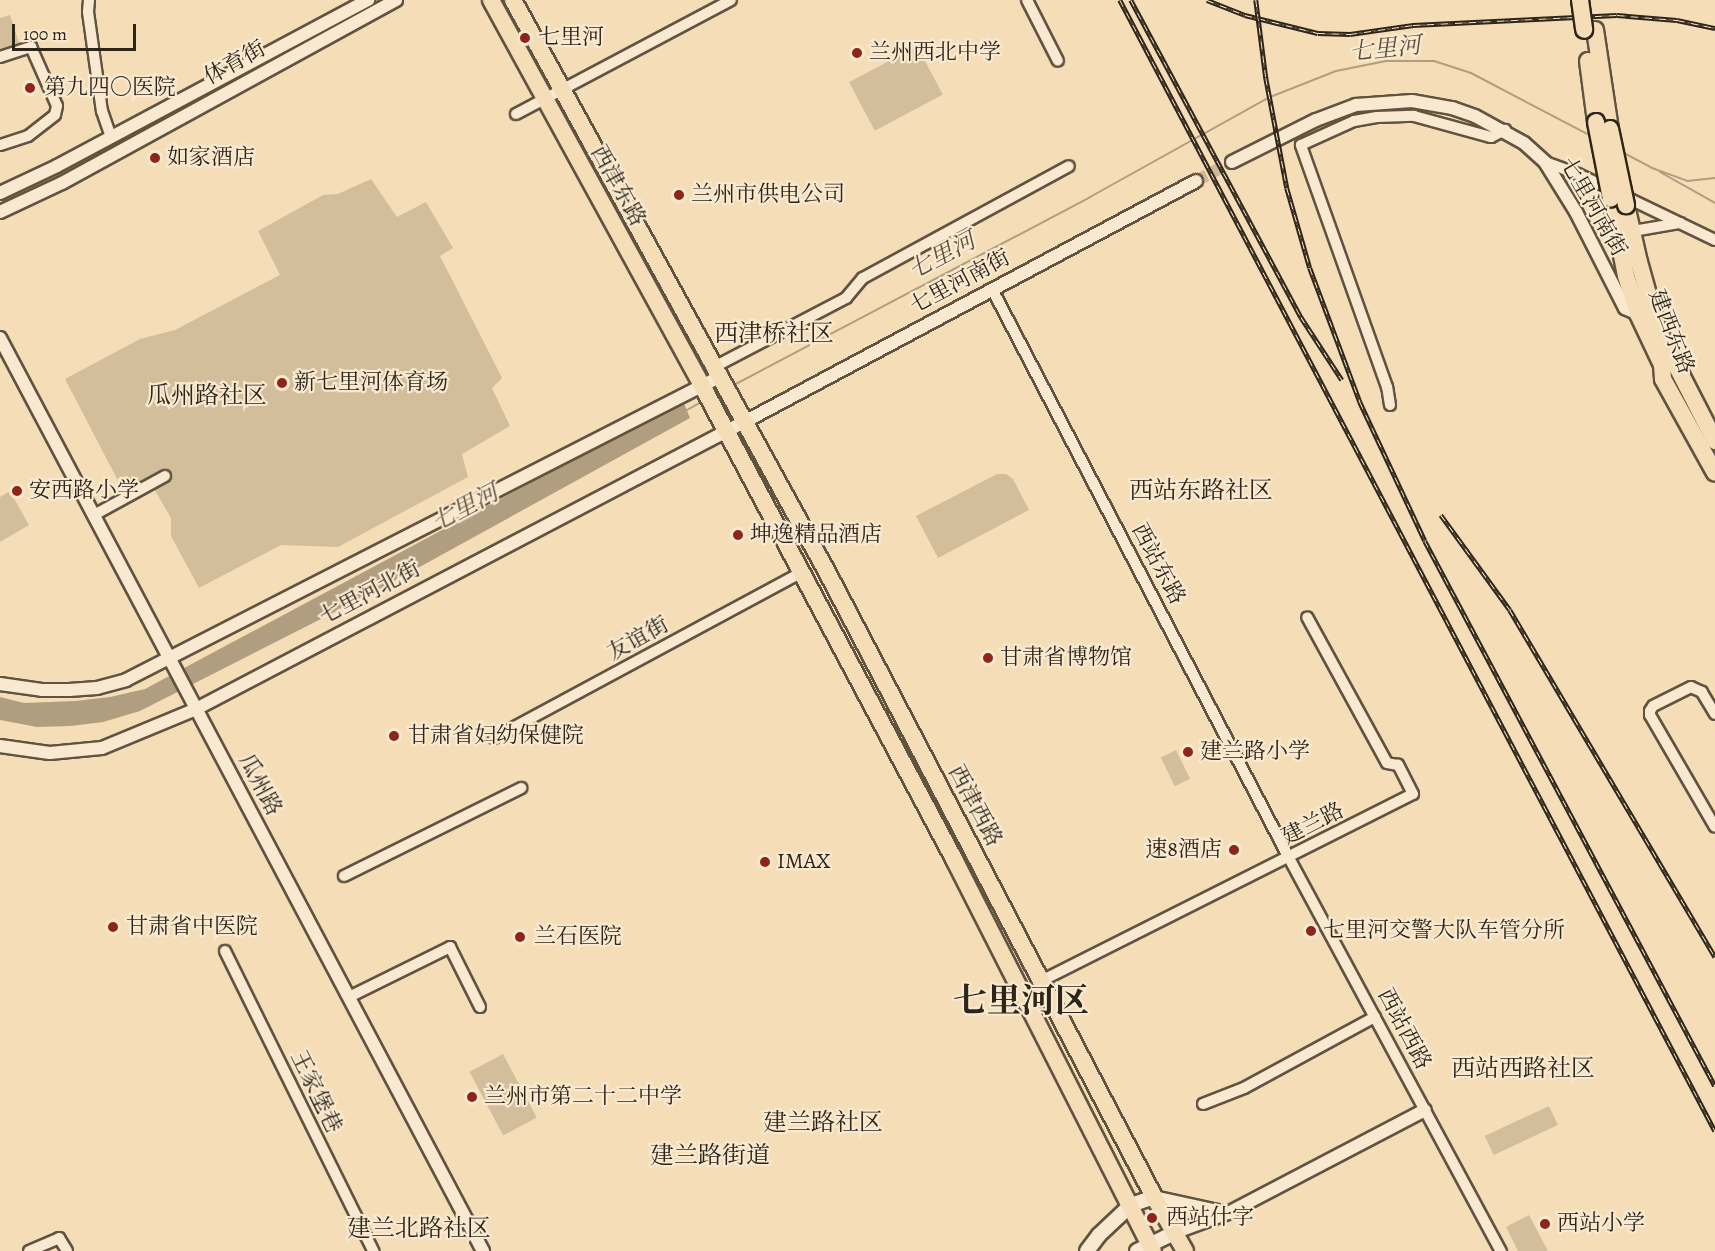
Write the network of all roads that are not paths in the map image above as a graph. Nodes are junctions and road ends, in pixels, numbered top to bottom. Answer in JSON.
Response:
{"nodes":[{"id":1,"x":90,"y":0,"type":"edge"},
{"id":2,"x":368,"y":0,"type":"edge"},
{"id":3,"x":396,"y":0,"type":"edge"},
{"id":4,"x":491,"y":0,"type":"edge"},
{"id":5,"x":513,"y":0,"type":"edge"},
{"id":6,"x":731,"y":0,"type":"edge"},
{"id":7,"x":1027,"y":0,"type":"edge"},
{"id":8,"x":1580,"y":0,"type":"edge"},
{"id":9,"x":1591,"y":0,"type":"edge"},
{"id":10,"x":1590,"y":30,"type":"junction"},
{"id":11,"x":0,"y":57,"type":"edge"},
{"id":12,"x":1058,"y":61,"type":"dead end"},
{"id":13,"x":561,"y":90,"type":"junction"},
{"id":14,"x":543,"y":99,"type":"junction"},
{"id":15,"x":516,"y":114,"type":"dead end"},
{"id":16,"x":1505,"y":130,"type":"junction"},
{"id":17,"x":111,"y":137,"type":"junction"},
{"id":18,"x":0,"y":145,"type":"edge"},
{"id":19,"x":1232,"y":162,"type":"tunnel mouth"},
{"id":20,"x":1545,"y":162,"type":"junction"},
{"id":21,"x":1069,"y":166,"type":"dead end"},
{"id":22,"x":1196,"y":181,"type":"tunnel mouth"},
{"id":23,"x":0,"y":193,"type":"edge"},
{"id":24,"x":1619,"y":202,"type":"junction"},
{"id":25,"x":0,"y":212,"type":"edge"},
{"id":26,"x":1680,"y":223,"type":"junction"},
{"id":27,"x":1633,"y":231,"type":"junction"},
{"id":28,"x":1715,"y":240,"type":"edge"},
{"id":29,"x":992,"y":288,"type":"junction"},
{"id":30,"x":1638,"y":314,"type":"junction"},
{"id":31,"x":0,"y":338,"type":"edge"},
{"id":32,"x":721,"y":375,"type":"junction"},
{"id":33,"x":704,"y":389,"type":"junction"},
{"id":34,"x":1390,"y":405,"type":"dead end"},
{"id":35,"x":746,"y":421,"type":"junction"},
{"id":36,"x":1710,"y":423,"type":"edge"},
{"id":37,"x":726,"y":431,"type":"junction"},
{"id":38,"x":1715,"y":441,"type":"edge"},
{"id":39,"x":1715,"y":473,"type":"edge"},
{"id":40,"x":165,"y":476,"type":"dead end"},
{"id":41,"x":94,"y":515,"type":"junction"},
{"id":42,"x":826,"y":570,"type":"junction"},
{"id":43,"x":802,"y":577,"type":"junction"},
{"id":44,"x":1306,"y":617,"type":"dead end"},
{"id":45,"x":172,"y":664,"type":"junction"},
{"id":46,"x":0,"y":684,"type":"edge"},
{"id":47,"x":196,"y":709,"type":"junction"},
{"id":48,"x":1715,"y":714,"type":"edge"},
{"id":49,"x":494,"y":738,"type":"dead end"},
{"id":50,"x":0,"y":746,"type":"edge"},
{"id":51,"x":521,"y":788,"type":"dead end"},
{"id":52,"x":1715,"y":827,"type":"edge"},
{"id":53,"x":1289,"y":858,"type":"junction"},
{"id":54,"x":344,"y":876,"type":"dead end"},
{"id":55,"x":225,"y":951,"type":"dead end"},
{"id":56,"x":1041,"y":981,"type":"junction"},
{"id":57,"x":349,"y":997,"type":"junction"},
{"id":58,"x":480,"y":1007,"type":"dead end"},
{"id":59,"x":1375,"y":1017,"type":"junction"},
{"id":60,"x":1203,"y":1104,"type":"dead end"},
{"id":61,"x":1425,"y":1110,"type":"junction"},
{"id":62,"x":1154,"y":1197,"type":"junction"},
{"id":63,"x":1131,"y":1205,"type":"junction"},
{"id":64,"x":1228,"y":1213,"type":"junction"},
{"id":65,"x":1176,"y":1232,"type":"junction"},
{"id":66,"x":1146,"y":1248,"type":"edge"},
{"id":67,"x":29,"y":1251,"type":"edge"},
{"id":68,"x":67,"y":1251,"type":"edge"},
{"id":69,"x":373,"y":1251,"type":"edge"},
{"id":70,"x":483,"y":1251,"type":"edge"},
{"id":71,"x":1087,"y":1251,"type":"edge"},
{"id":72,"x":1185,"y":1251,"type":"edge"},
{"id":73,"x":1501,"y":1251,"type":"edge"}],
"edges":[{"from":1,"to":17,"type":"street"},
{"from":2,"to":17,"type":"street","name":"体育街"},
{"from":3,"to":25,"type":"street","name":"体育街"},
{"from":4,"to":14,"type":"main road","name":"西津东路"},
{"from":5,"to":13,"type":"main road","name":"西津东路"},
{"from":6,"to":13,"type":"street"},
{"from":7,"to":12,"type":"street"},
{"from":8,"to":10,"type":"main road","bridge":true},
{"from":9,"to":10,"type":"main road"},
{"from":10,"to":24,"type":"main road","bridge":true},
{"from":11,"to":18,"type":"street"},
{"from":13,"to":14,"type":"street"},
{"from":13,"to":32,"type":"main road","name":"西津东路"},
{"from":14,"to":15,"type":"street"},
{"from":14,"to":33,"type":"main road","name":"西津东路"},
{"from":16,"to":19,"type":"street","name":"七里河南街"},
{"from":16,"to":20,"type":"street","name":"七里河南街"},
{"from":16,"to":34,"type":"street"},
{"from":17,"to":23,"type":"street","name":"体育街"},
{"from":20,"to":26,"type":"street"},
{"from":20,"to":30,"type":"street","name":"七里河南街"},
{"from":21,"to":32,"type":"street"},
{"from":22,"to":29,"type":"street","name":"七里河南街"},
{"from":24,"to":27,"type":"main road","name":"建西东路"},
{"from":24,"to":30,"type":"main road","name":"建西东路"},
{"from":26,"to":27,"type":"street"},
{"from":26,"to":28,"type":"street"},
{"from":27,"to":36,"type":"main road","name":"建西东路"},
{"from":29,"to":35,"type":"street","name":"七里河南街"},
{"from":29,"to":53,"type":"street","name":"西站东路"},
{"from":30,"to":39,"type":"main road","name":"建西东路"},
{"from":31,"to":41,"type":"street","name":"瓜州路"},
{"from":32,"to":33,"type":"street","name":"七里河北街"},
{"from":32,"to":35,"type":"main road","name":"西津西路"},
{"from":33,"to":37,"type":"main road","name":"西津西路"},
{"from":33,"to":45,"type":"street","name":"七里河北街"},
{"from":35,"to":37,"type":"street","name":"七里河北街"},
{"from":35,"to":42,"type":"main road","name":"西津西路"},
{"from":36,"to":38,"type":"main road","name":"建西东路"},
{"from":37,"to":43,"type":"main road","name":"西津西路"},
{"from":37,"to":47,"type":"street","name":"七里河北街"},
{"from":40,"to":41,"type":"street"},
{"from":41,"to":45,"type":"street","name":"瓜州路"},
{"from":42,"to":43,"type":"main road"},
{"from":42,"to":56,"type":"main road","name":"西津西路"},
{"from":43,"to":49,"type":"street","name":"友谊街"},
{"from":43,"to":63,"type":"main road","name":"西津西路"},
{"from":44,"to":53,"type":"street","name":"建兰路"},
{"from":45,"to":46,"type":"street","name":"七里河北街"},
{"from":45,"to":47,"type":"street","name":"瓜州路"},
{"from":47,"to":50,"type":"street","name":"七里河北街"},
{"from":47,"to":57,"type":"street","name":"瓜州路"},
{"from":48,"to":52,"type":"street"},
{"from":51,"to":54,"type":"street"},
{"from":53,"to":56,"type":"street","name":"建兰路"},
{"from":53,"to":59,"type":"street","name":"西站西路"},
{"from":55,"to":69,"type":"street","name":"王家堡巷"},
{"from":56,"to":62,"type":"main road","name":"西津西路"},
{"from":57,"to":58,"type":"street"},
{"from":57,"to":70,"type":"street","name":"瓜州路"},
{"from":59,"to":60,"type":"street"},
{"from":59,"to":61,"type":"street","name":"西站西路"},
{"from":61,"to":64,"type":"street"},
{"from":61,"to":73,"type":"street","name":"西站西路"},
{"from":62,"to":63,"type":"main road"},
{"from":62,"to":64,"type":"street"},
{"from":62,"to":65,"type":"main road","name":"西津西路"},
{"from":63,"to":66,"type":"main road","name":"西津西路"},
{"from":63,"to":71,"type":"main road"},
{"from":64,"to":65,"type":"street"},
{"from":65,"to":66,"type":"main road"},
{"from":65,"to":72,"type":"main road","name":"西津西路"},
{"from":67,"to":68,"type":"street"}]}
